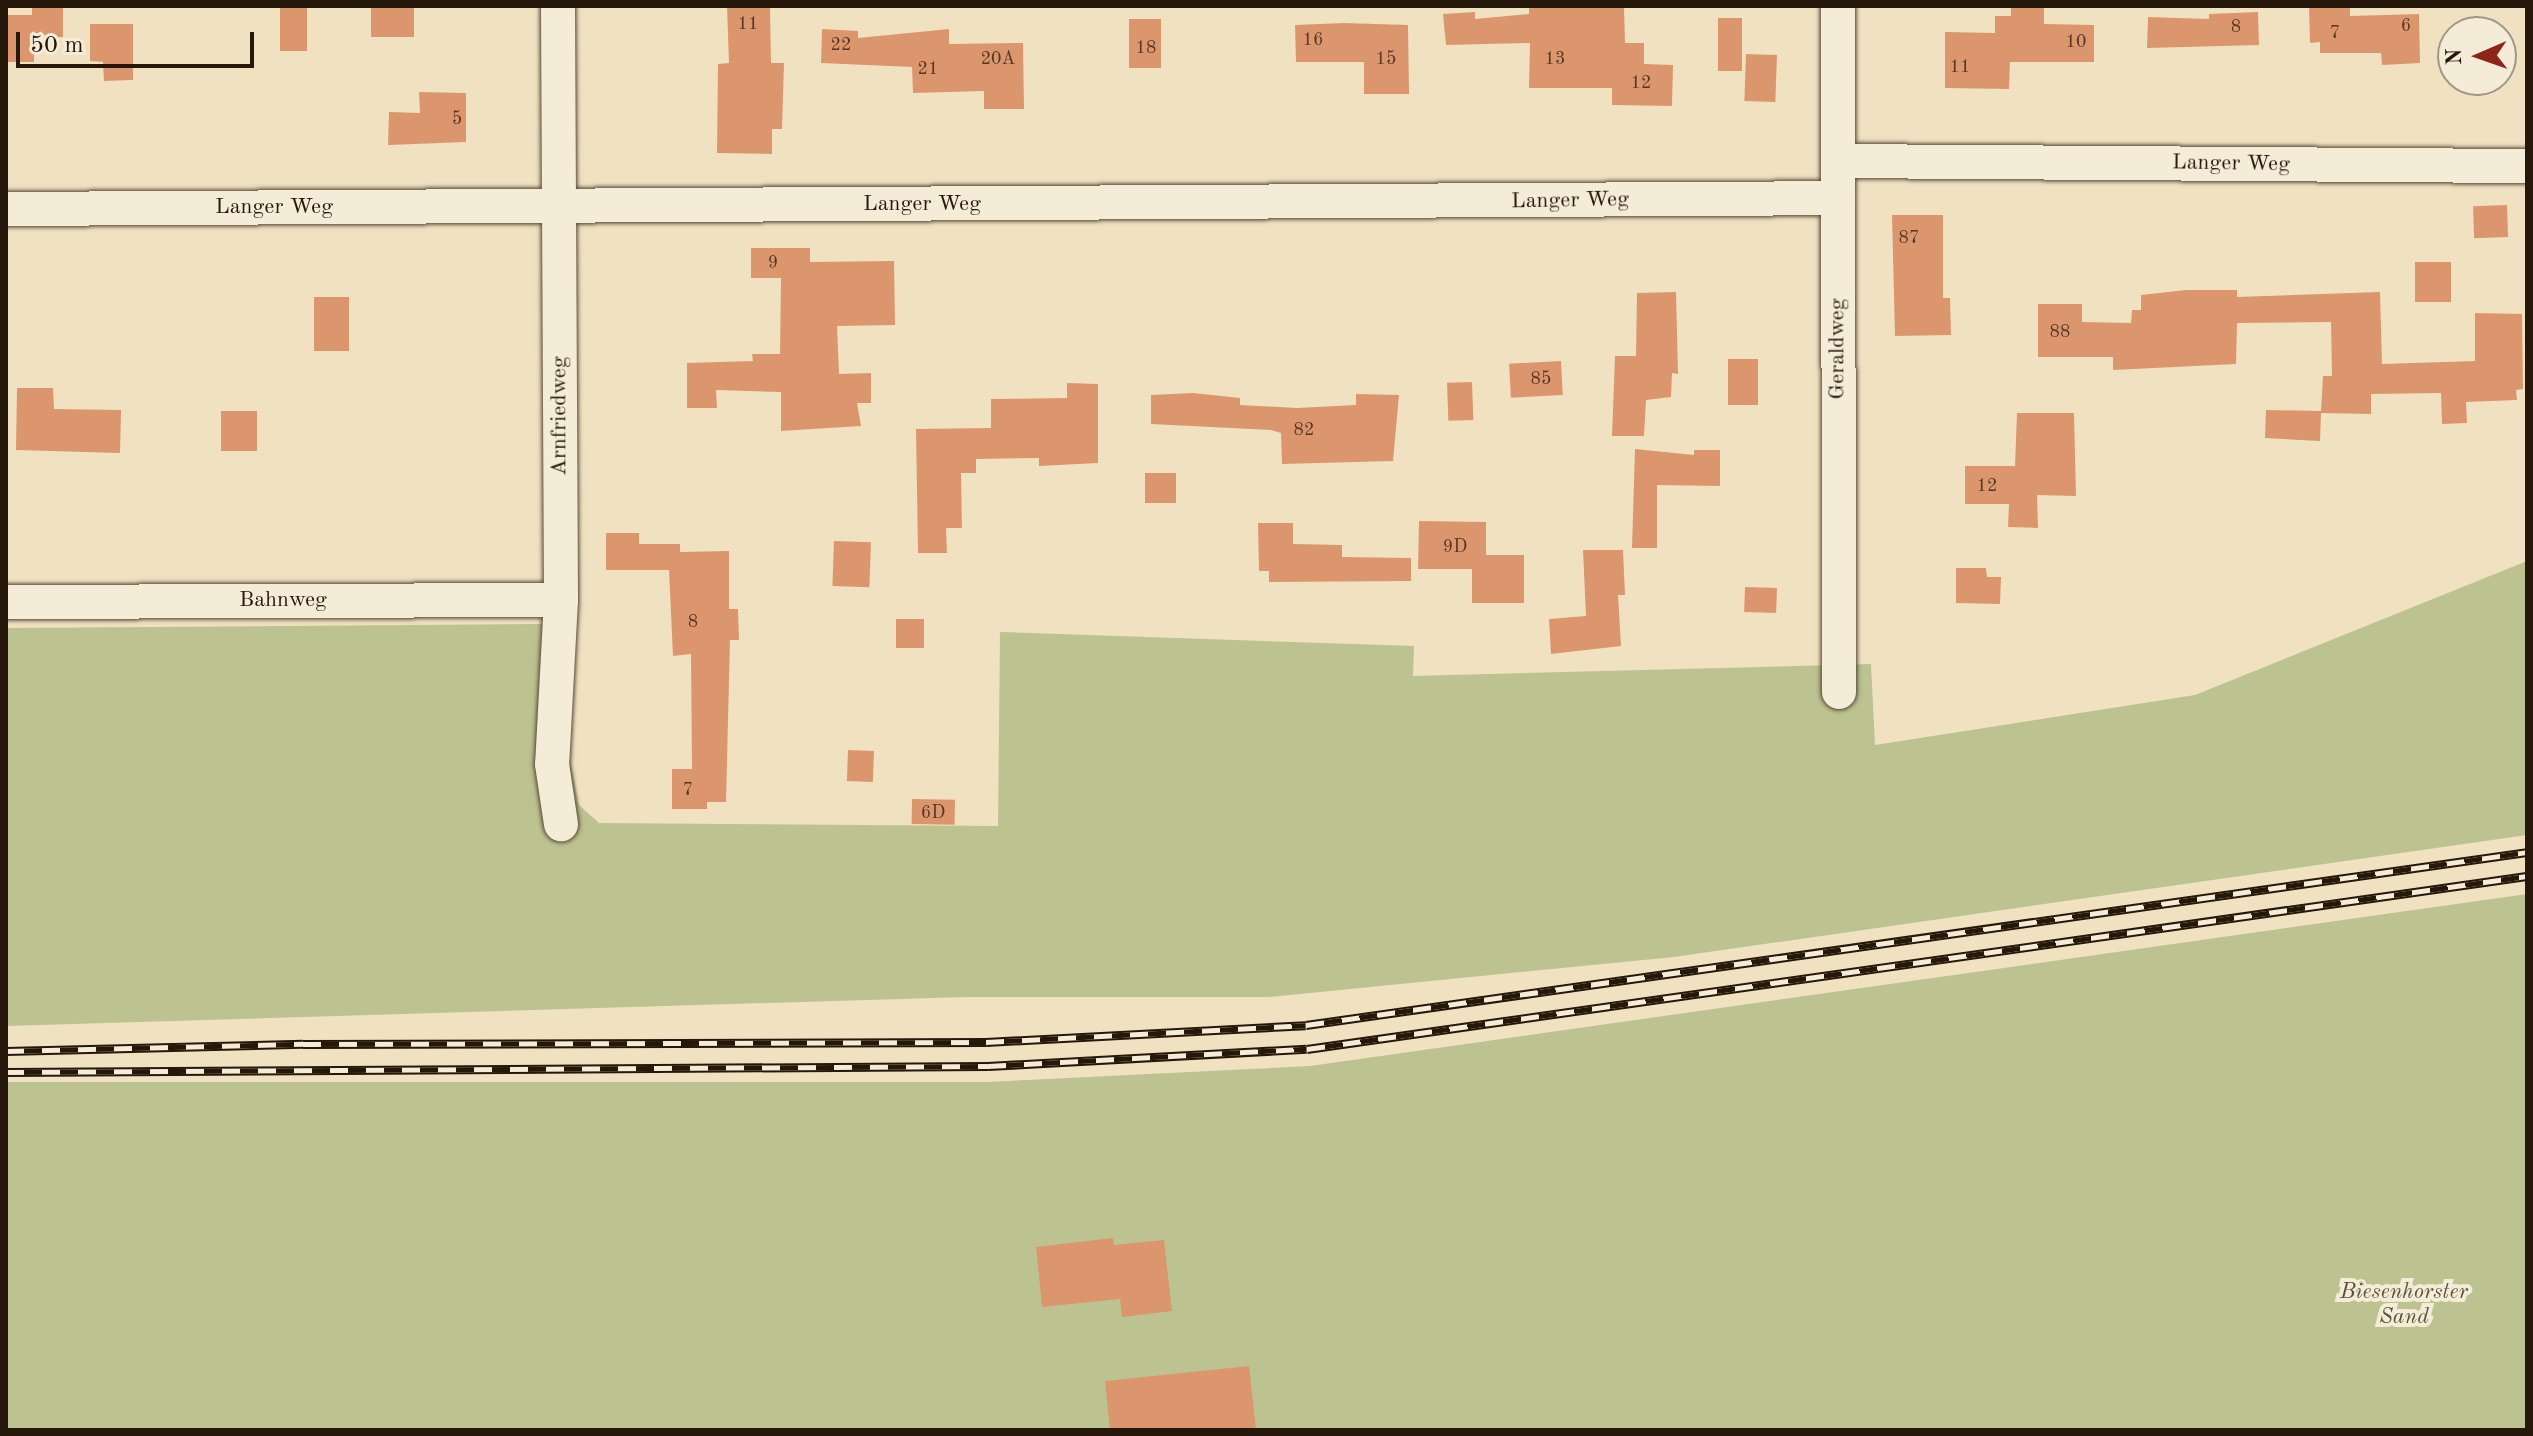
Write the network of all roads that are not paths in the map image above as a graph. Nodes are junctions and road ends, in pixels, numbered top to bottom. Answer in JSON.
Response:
{"nodes":[{"id":1,"x":558,"y":6,"type":"edge"},
{"id":2,"x":1838,"y":6,"type":"edge"},
{"id":3,"x":1838,"y":161,"type":"junction"},
{"id":4,"x":2527,"y":166,"type":"edge"},
{"id":5,"x":1838,"y":198,"type":"junction"},
{"id":6,"x":559,"y":207,"type":"junction"},
{"id":7,"x":6,"y":209,"type":"edge"},
{"id":8,"x":561,"y":600,"type":"junction"},
{"id":9,"x":6,"y":602,"type":"edge"},
{"id":10,"x":1839,"y":692,"type":"dead end"},
{"id":11,"x":561,"y":824,"type":"dead end"}],
"edges":[{"from":1,"to":6,"type":"street","name":"Arnfriedweg"},
{"from":2,"to":3,"type":"street","name":"Geraldweg"},
{"from":3,"to":4,"type":"street","name":"Langer Weg"},
{"from":3,"to":5,"type":"street","name":"Geraldweg"},
{"from":5,"to":6,"type":"street","name":"Langer Weg"},
{"from":5,"to":10,"type":"street","name":"Geraldweg"},
{"from":6,"to":7,"type":"street","name":"Langer Weg"},
{"from":6,"to":8,"type":"street","name":"Arnfriedweg"},
{"from":8,"to":9,"type":"street","name":"Bahnweg"},
{"from":8,"to":11,"type":"street","name":"Arnfriedweg"}]}
